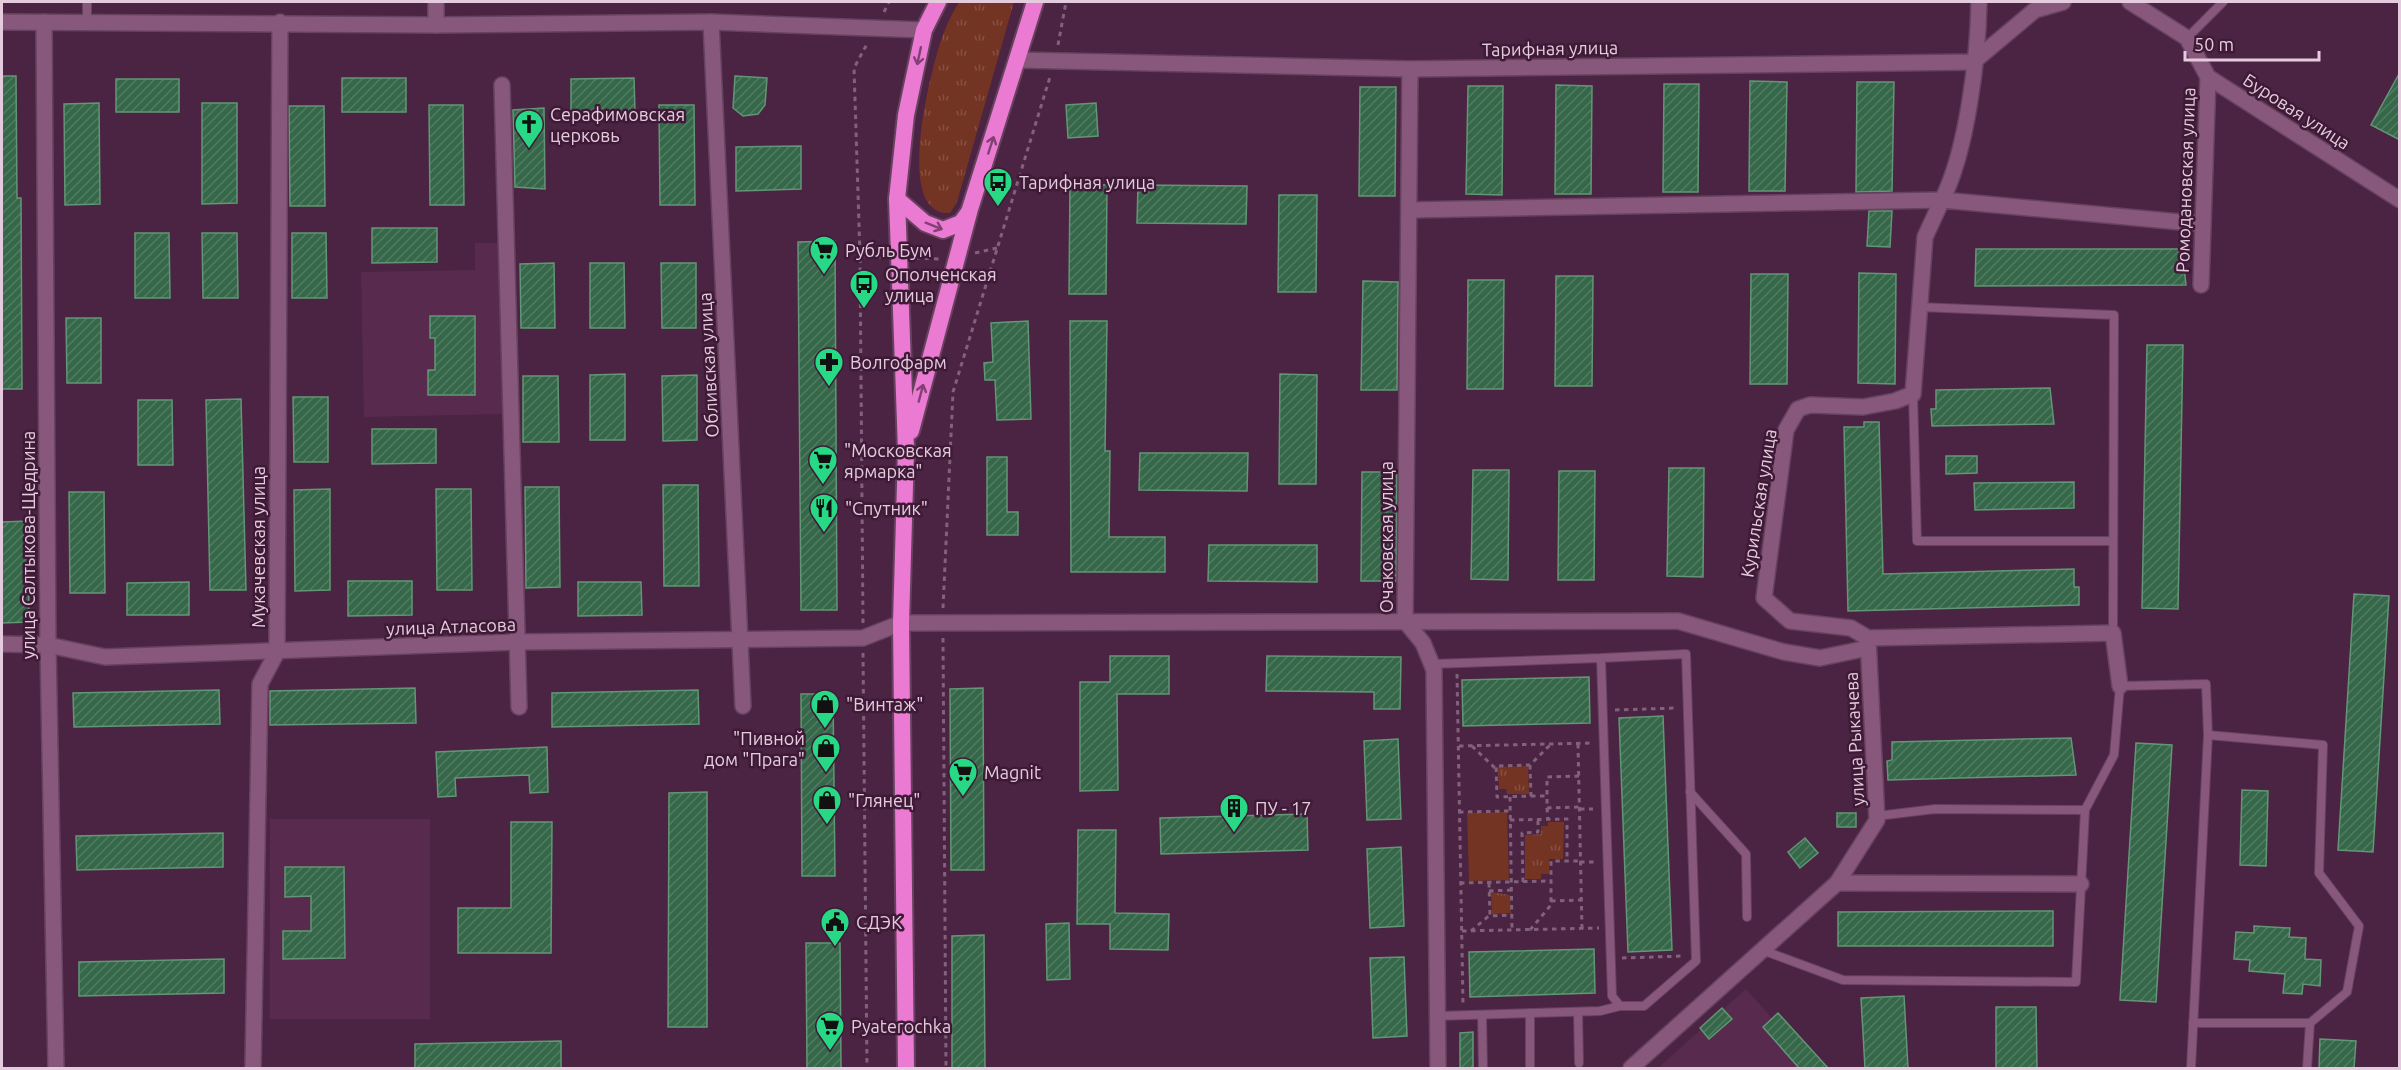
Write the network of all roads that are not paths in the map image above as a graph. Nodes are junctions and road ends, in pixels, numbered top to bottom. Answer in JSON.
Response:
{"nodes":[{"id":1,"x":87,"y":2,"type":"edge"},
{"id":2,"x":436,"y":2,"type":"edge"},
{"id":3,"x":938,"y":2,"type":"edge"},
{"id":4,"x":1035,"y":2,"type":"edge"},
{"id":5,"x":1979,"y":2,"type":"edge"},
{"id":6,"x":2063,"y":2,"type":"edge"},
{"id":7,"x":2130,"y":2,"type":"edge"},
{"id":8,"x":2223,"y":2,"type":"edge"},
{"id":9,"x":2,"y":22,"type":"edge"},
{"id":10,"x":44,"y":22,"type":"junction"},
{"id":11,"x":87,"y":22,"type":"junction"},
{"id":12,"x":280,"y":22,"type":"junction"},
{"id":13,"x":711,"y":22,"type":"junction"},
{"id":14,"x":436,"y":25,"type":"junction"},
{"id":15,"x":924,"y":30,"type":"junction"},
{"id":16,"x":2187,"y":38,"type":"junction"},
{"id":17,"x":1018,"y":60,"type":"junction"},
{"id":18,"x":1973,"y":62,"type":"junction"},
{"id":19,"x":1410,"y":69,"type":"junction"},
{"id":20,"x":2208,"y":77,"type":"junction"},
{"id":21,"x":502,"y":85,"type":"dead end"},
{"id":22,"x":897,"y":199,"type":"junction"},
{"id":23,"x":2400,"y":200,"type":"edge"},
{"id":24,"x":1942,"y":201,"type":"junction"},
{"id":25,"x":970,"y":209,"type":"junction"},
{"id":26,"x":1409,"y":210,"type":"junction"},
{"id":27,"x":2202,"y":224,"type":"junction"},
{"id":28,"x":2201,"y":285,"type":"dead end"},
{"id":29,"x":1919,"y":307,"type":"junction"},
{"id":30,"x":1913,"y":394,"type":"junction"},
{"id":31,"x":906,"y":450,"type":"junction"},
{"id":32,"x":2113,"y":541,"type":"junction"},
{"id":33,"x":1405,"y":621,"type":"junction"},
{"id":34,"x":901,"y":623,"type":"junction"},
{"id":35,"x":2113,"y":633,"type":"junction"},
{"id":36,"x":1868,"y":638,"type":"junction"},
{"id":37,"x":741,"y":639,"type":"junction"},
{"id":38,"x":517,"y":642,"type":"junction"},
{"id":39,"x":2,"y":644,"type":"edge"},
{"id":40,"x":48,"y":645,"type":"junction"},
{"id":41,"x":277,"y":652,"type":"junction"},
{"id":42,"x":1601,"y":658,"type":"junction"},
{"id":43,"x":1432,"y":664,"type":"junction"},
{"id":44,"x":2120,"y":686,"type":"junction"},
{"id":45,"x":743,"y":706,"type":"dead end"},
{"id":46,"x":519,"y":707,"type":"dead end"},
{"id":47,"x":2208,"y":735,"type":"junction"},
{"id":48,"x":1690,"y":792,"type":"junction"},
{"id":49,"x":2085,"y":810,"type":"junction"},
{"id":50,"x":1877,"y":816,"type":"junction"},
{"id":51,"x":1836,"y":884,"type":"junction"},
{"id":52,"x":2081,"y":884,"type":"junction"},
{"id":53,"x":1747,"y":917,"type":"dead end"},
{"id":54,"x":1762,"y":950,"type":"junction"},
{"id":55,"x":1620,"y":1006,"type":"junction"},
{"id":56,"x":1578,"y":1012,"type":"junction"},
{"id":57,"x":1530,"y":1013,"type":"junction"},
{"id":58,"x":1482,"y":1015,"type":"junction"},
{"id":59,"x":1437,"y":1016,"type":"junction"},
{"id":60,"x":2193,"y":1023,"type":"junction"},
{"id":61,"x":2310,"y":1023,"type":"junction"},
{"id":62,"x":1579,"y":1063,"type":"dead end"},
{"id":63,"x":56,"y":1068,"type":"edge"},
{"id":64,"x":253,"y":1068,"type":"edge"},
{"id":65,"x":906,"y":1068,"type":"edge"},
{"id":66,"x":1438,"y":1068,"type":"edge"},
{"id":67,"x":1483,"y":1068,"type":"edge"},
{"id":68,"x":1530,"y":1068,"type":"edge"},
{"id":69,"x":1631,"y":1068,"type":"edge"},
{"id":70,"x":2191,"y":1068,"type":"edge"},
{"id":71,"x":2307,"y":1068,"type":"edge"}],
"edges":[{"from":1,"to":11,"type":"lane"},
{"from":2,"to":14,"type":"street"},
{"from":3,"to":15,"type":"highway"},
{"from":4,"to":17,"type":"highway"},
{"from":5,"to":18,"type":"street"},
{"from":6,"to":18,"type":"street"},
{"from":7,"to":16,"type":"street","name":"Буровая улица"},
{"from":8,"to":16,"type":"lane"},
{"from":9,"to":10,"type":"street"},
{"from":10,"to":11,"type":"street"},
{"from":10,"to":40,"type":"street","name":"улица Салтыкова-Щедрина"},
{"from":11,"to":12,"type":"street"},
{"from":12,"to":14,"type":"street"},
{"from":12,"to":41,"type":"street","name":"Мукачевская улица"},
{"from":13,"to":14,"type":"street"},
{"from":13,"to":15,"type":"street"},
{"from":13,"to":37,"type":"street","name":"Обливская улица"},
{"from":15,"to":22,"type":"highway","one_way":true},
{"from":16,"to":20,"type":"street","name":"Буровая улица"},
{"from":17,"to":19,"type":"street","name":"Тарифная улица"},
{"from":25,"to":17,"type":"highway","one_way":true},
{"from":18,"to":19,"type":"street","name":"Тарифная улица"},
{"from":18,"to":24,"type":"street"},
{"from":19,"to":26,"type":"street","name":"Очаковская улица"},
{"from":20,"to":23,"type":"street","name":"Буровая улица"},
{"from":20,"to":27,"type":"street","name":"Ромодановская улица"},
{"from":21,"to":38,"type":"street"},
{"from":22,"to":25,"type":"highway","one_way":true},
{"from":22,"to":31,"type":"highway"},
{"from":24,"to":26,"type":"street"},
{"from":24,"to":27,"type":"street"},
{"from":24,"to":29,"type":"street"},
{"from":31,"to":25,"type":"highway","one_way":true},
{"from":26,"to":33,"type":"street","name":"Очаковская улица"},
{"from":27,"to":28,"type":"street","name":"Ромодановская улица"},
{"from":29,"to":30,"type":"street"},
{"from":29,"to":32,"type":"lane"},
{"from":30,"to":32,"type":"lane"},
{"from":30,"to":36,"type":"street","name":"Курильская улица"},
{"from":31,"to":34,"type":"highway"},
{"from":32,"to":35,"type":"lane"},
{"from":33,"to":34,"type":"street"},
{"from":33,"to":36,"type":"street"},
{"from":33,"to":43,"type":"street","name":"Очаковская улица"},
{"from":34,"to":37,"type":"street","name":"улица Атласова"},
{"from":34,"to":65,"type":"highway"},
{"from":35,"to":36,"type":"street"},
{"from":35,"to":44,"type":"street"},
{"from":36,"to":50,"type":"street","name":"улица Рыкачева"},
{"from":37,"to":38,"type":"street","name":"улица Атласова"},
{"from":37,"to":45,"type":"street","name":"Обливская улица"},
{"from":38,"to":41,"type":"street","name":"улица Атласова"},
{"from":38,"to":46,"type":"street"},
{"from":39,"to":40,"type":"street","name":"улица Атласова"},
{"from":40,"to":41,"type":"street","name":"улица Атласова"},
{"from":40,"to":63,"type":"street","name":"улица Салтыкова-Щедрина"},
{"from":41,"to":64,"type":"street","name":"Мукачевская улица"},
{"from":42,"to":43,"type":"lane"},
{"from":42,"to":48,"type":"lane"},
{"from":42,"to":55,"type":"lane"},
{"from":43,"to":59,"type":"street","name":"Очаковская улица"},
{"from":44,"to":47,"type":"lane"},
{"from":44,"to":49,"type":"lane"},
{"from":47,"to":60,"type":"lane"},
{"from":47,"to":61,"type":"lane"},
{"from":48,"to":53,"type":"lane"},
{"from":48,"to":55,"type":"lane"},
{"from":49,"to":50,"type":"lane"},
{"from":49,"to":52,"type":"lane"},
{"from":50,"to":51,"type":"street","name":"улица Рыкачева"},
{"from":51,"to":52,"type":"street"},
{"from":51,"to":54,"type":"street","name":"улица Рыкачева"},
{"from":52,"to":54,"type":"lane"},
{"from":54,"to":69,"type":"street","name":"улица Рыкачева"},
{"from":55,"to":56,"type":"lane"},
{"from":56,"to":57,"type":"lane"},
{"from":56,"to":62,"type":"lane"},
{"from":57,"to":58,"type":"lane"},
{"from":57,"to":68,"type":"lane"},
{"from":58,"to":59,"type":"lane"},
{"from":58,"to":67,"type":"lane"},
{"from":59,"to":66,"type":"street","name":"Очаковская улица"},
{"from":60,"to":61,"type":"lane"},
{"from":60,"to":70,"type":"lane"},
{"from":61,"to":71,"type":"lane"}]}
